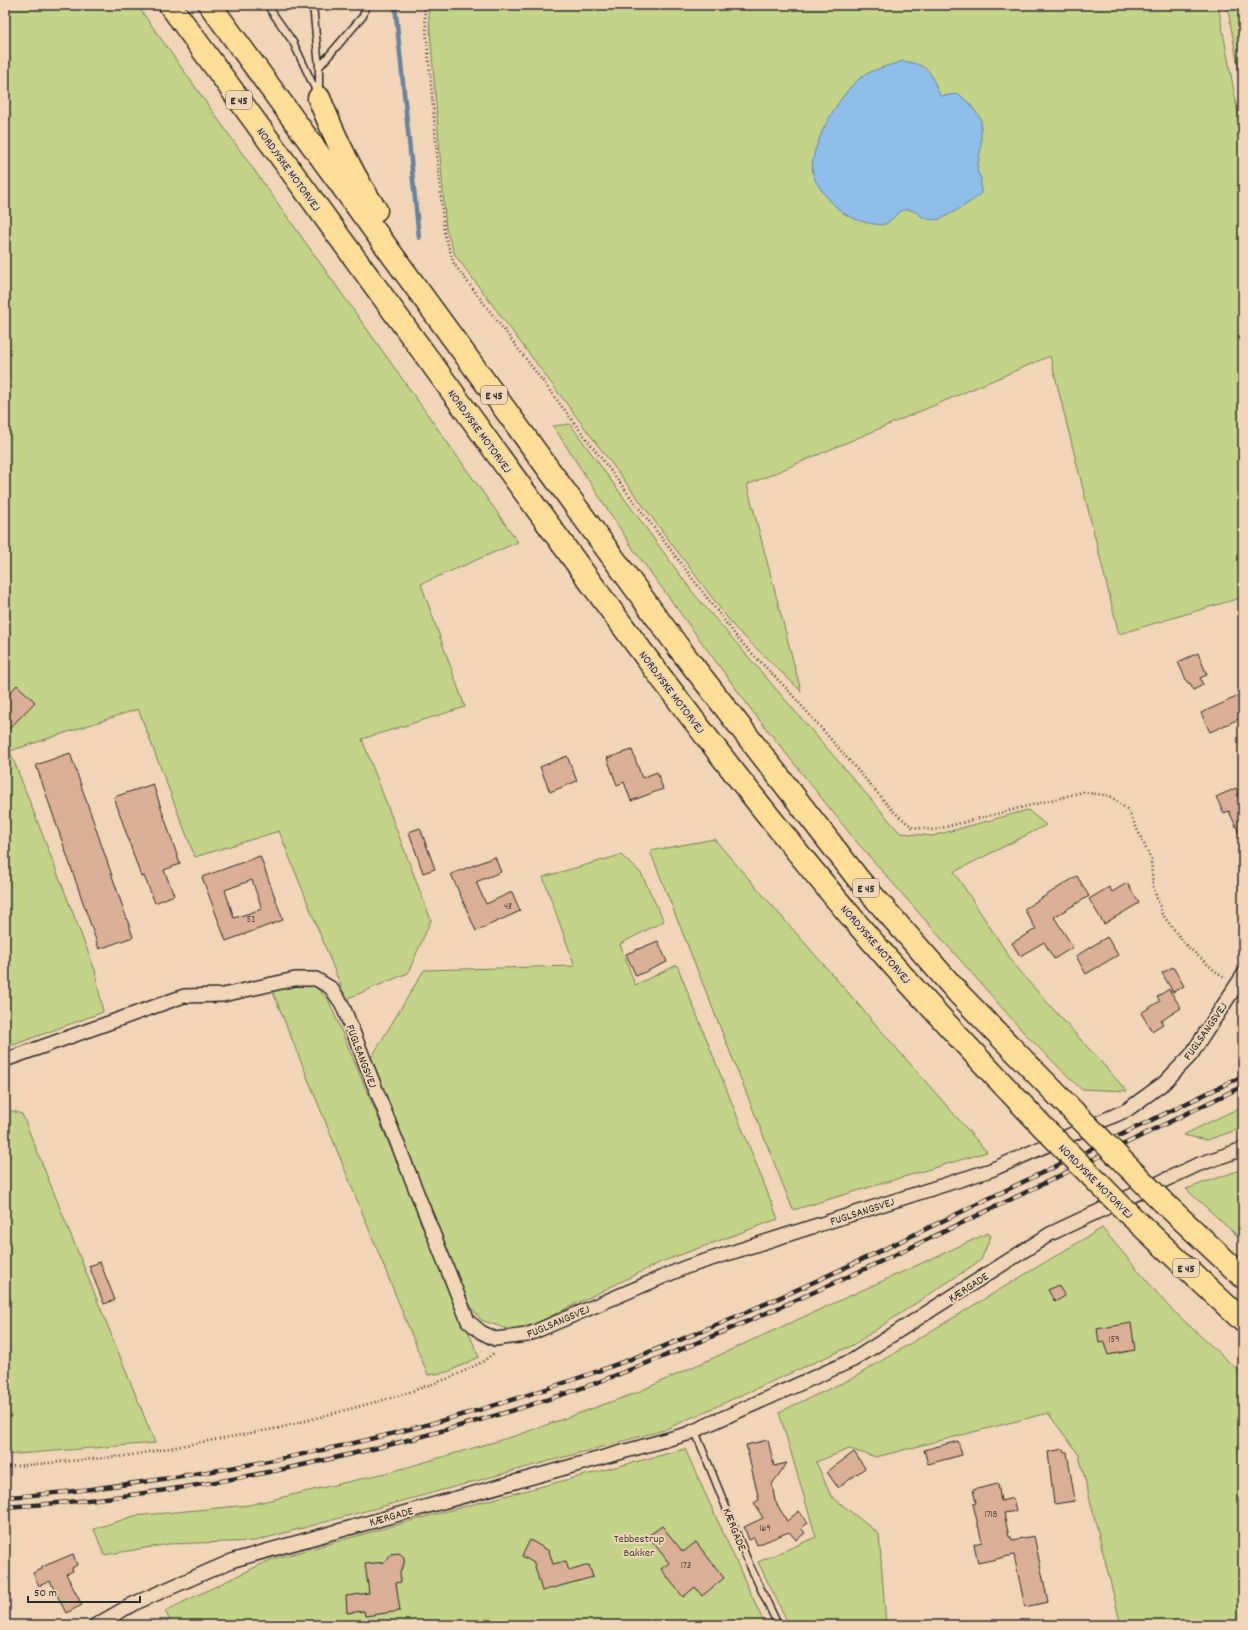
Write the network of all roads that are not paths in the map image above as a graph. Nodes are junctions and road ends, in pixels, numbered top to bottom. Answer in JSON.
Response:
{"nodes":[{"id":1,"x":155,"y":5,"type":"edge"},
{"id":2,"x":170,"y":5,"type":"edge"},
{"id":3,"x":210,"y":5,"type":"edge"},
{"id":4,"x":267,"y":5,"type":"edge"},
{"id":5,"x":312,"y":5,"type":"edge"},
{"id":6,"x":366,"y":5,"type":"edge"},
{"id":7,"x":319,"y":67,"type":"junction"},
{"id":8,"x":319,"y":98,"type":"junction"},
{"id":9,"x":308,"y":195,"type":"junction"},
{"id":10,"x":679,"y":648,"type":"junction"},
{"id":11,"x":1240,"y":980,"type":"edge"},
{"id":12,"x":5,"y":1060,"type":"edge"},
{"id":13,"x":1243,"y":1149,"type":"edge"},
{"id":14,"x":1243,"y":1277,"type":"edge"},
{"id":15,"x":1243,"y":1321,"type":"edge"},
{"id":16,"x":695,"y":1430,"type":"junction"},
{"id":17,"x":96,"y":1625,"type":"edge"},
{"id":18,"x":778,"y":1625,"type":"edge"}],
"edges":[{"from":1,"to":9,"type":"highway"},
{"from":2,"to":9,"type":"highway","name":"NORDJYSKE MOTORVEJ","number":"E 45"},
{"from":3,"to":10,"type":"highway","number":"E 45"},
{"from":4,"to":8,"type":"lane"},
{"from":5,"to":7,"type":"lane"},
{"from":6,"to":7,"type":"lane"},
{"from":7,"to":8,"type":"lane"},
{"from":8,"to":10,"type":"highway"},
{"from":9,"to":15,"type":"highway","name":"NORDJYSKE MOTORVEJ","number":"E 45","bridge":true},
{"from":10,"to":14,"type":"highway","number":"E 45","bridge":true},
{"from":11,"to":12,"type":"street","name":"FUGLSANGSVEJ"},
{"from":13,"to":16,"type":"street","name":"KÆRGADE"},
{"from":16,"to":17,"type":"street","name":"KÆRGADE"},
{"from":16,"to":18,"type":"lane","name":"KÆRGADE"}]}
